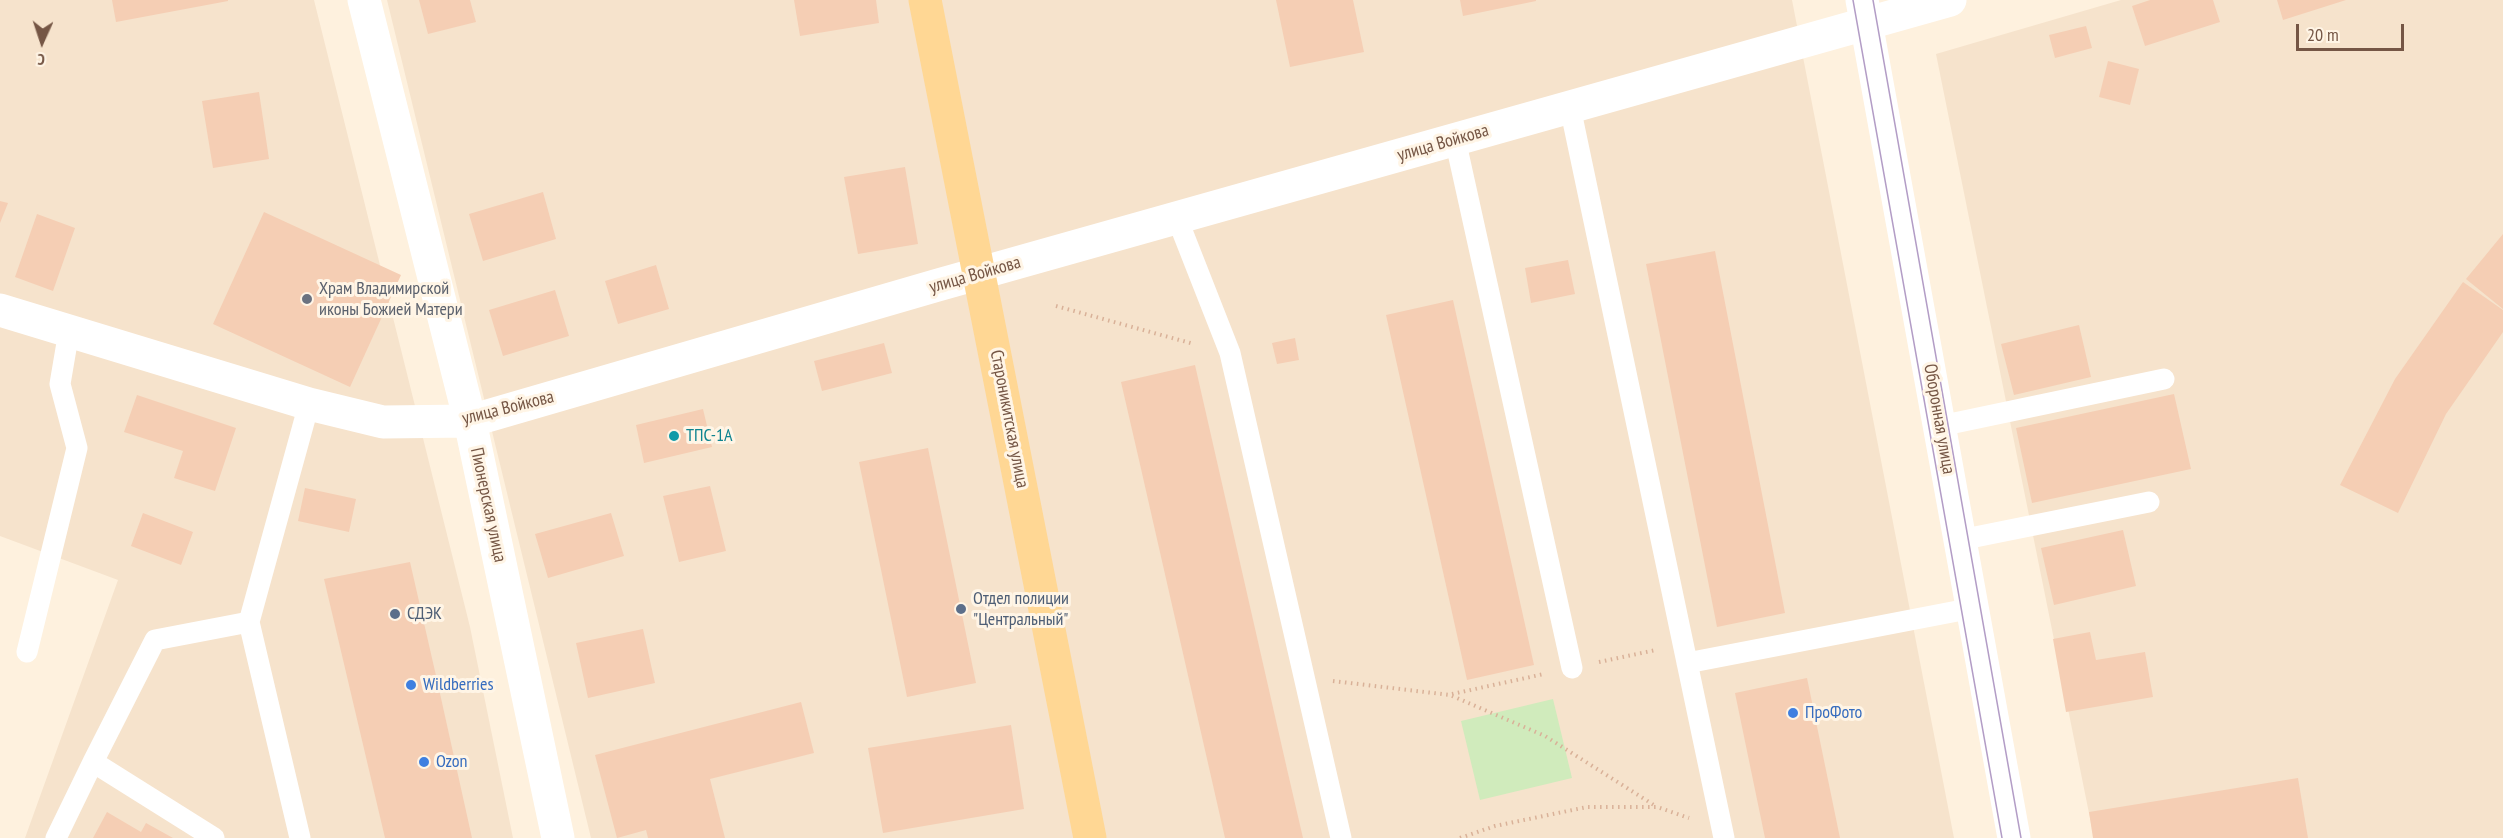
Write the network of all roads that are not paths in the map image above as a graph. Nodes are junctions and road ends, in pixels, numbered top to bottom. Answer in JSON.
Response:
{"nodes":[{"id":1,"x":364,"y":0,"type":"edge"},
{"id":2,"x":925,"y":0,"type":"edge"},
{"id":3,"x":1950,"y":0,"type":"edge"},
{"id":4,"x":1865,"y":12,"type":"edge"},
{"id":5,"x":1570,"y":107,"type":"junction"},
{"id":6,"x":1455,"y":139,"type":"junction"},
{"id":7,"x":1177,"y":218,"type":"junction"},
{"id":8,"x":980,"y":273,"type":"junction"},
{"id":9,"x":0,"y":310,"type":"edge"},
{"id":10,"x":69,"y":331,"type":"junction"},
{"id":11,"x":2164,"y":379,"type":"dead end"},
{"id":12,"x":309,"y":405,"type":"junction"},
{"id":13,"x":470,"y":421,"type":"junction"},
{"id":14,"x":1940,"y":426,"type":"junction"},
{"id":15,"x":2149,"y":502,"type":"dead end"},
{"id":16,"x":1960,"y":540,"type":"junction"},
{"id":17,"x":1973,"y":608,"type":"junction"},
{"id":18,"x":249,"y":622,"type":"junction"},
{"id":19,"x":27,"y":652,"type":"dead end"},
{"id":20,"x":1687,"y":663,"type":"junction"},
{"id":21,"x":1572,"y":668,"type":"dead end"},
{"id":22,"x":93,"y":762,"type":"junction"},
{"id":23,"x":56,"y":838,"type":"edge"},
{"id":24,"x":214,"y":838,"type":"edge"},
{"id":25,"x":300,"y":838,"type":"edge"},
{"id":26,"x":558,"y":838,"type":"edge"},
{"id":27,"x":1090,"y":838,"type":"edge"},
{"id":28,"x":1341,"y":838,"type":"edge"},
{"id":29,"x":1724,"y":838,"type":"edge"},
{"id":30,"x":2014,"y":838,"type":"edge"}],
"edges":[{"from":1,"to":13,"type":"street","name":"Пионерская улица"},
{"from":2,"to":8,"type":"main road","name":"Староникитская улица"},
{"from":3,"to":4,"type":"street","name":"улица Войкова"},
{"from":4,"to":5,"type":"street","name":"улица Войкова"},
{"from":4,"to":14,"type":"street","name":"Оборонная улица"},
{"from":5,"to":6,"type":"street","name":"улица Войкова"},
{"from":5,"to":20,"type":"lane"},
{"from":6,"to":7,"type":"street","name":"улица Войкова"},
{"from":6,"to":21,"type":"lane"},
{"from":7,"to":8,"type":"street","name":"улица Войкова"},
{"from":7,"to":28,"type":"lane"},
{"from":8,"to":13,"type":"street","name":"улица Войкова"},
{"from":8,"to":27,"type":"main road","name":"Староникитская улица"},
{"from":9,"to":10,"type":"street","name":"улица Войкова"},
{"from":10,"to":12,"type":"street","name":"улица Войкова"},
{"from":10,"to":19,"type":"lane"},
{"from":11,"to":14,"type":"lane"},
{"from":12,"to":13,"type":"street","name":"улица Войкова"},
{"from":12,"to":18,"type":"lane"},
{"from":13,"to":26,"type":"street","name":"Пионерская улица"},
{"from":14,"to":16,"type":"street","name":"Оборонная улица"},
{"from":15,"to":16,"type":"lane"},
{"from":16,"to":17,"type":"street","name":"Оборонная улица"},
{"from":17,"to":20,"type":"lane"},
{"from":17,"to":30,"type":"street","name":"Оборонная улица"},
{"from":18,"to":22,"type":"lane"},
{"from":18,"to":25,"type":"lane"},
{"from":20,"to":29,"type":"lane"},
{"from":22,"to":23,"type":"lane"},
{"from":22,"to":24,"type":"lane"}]}
